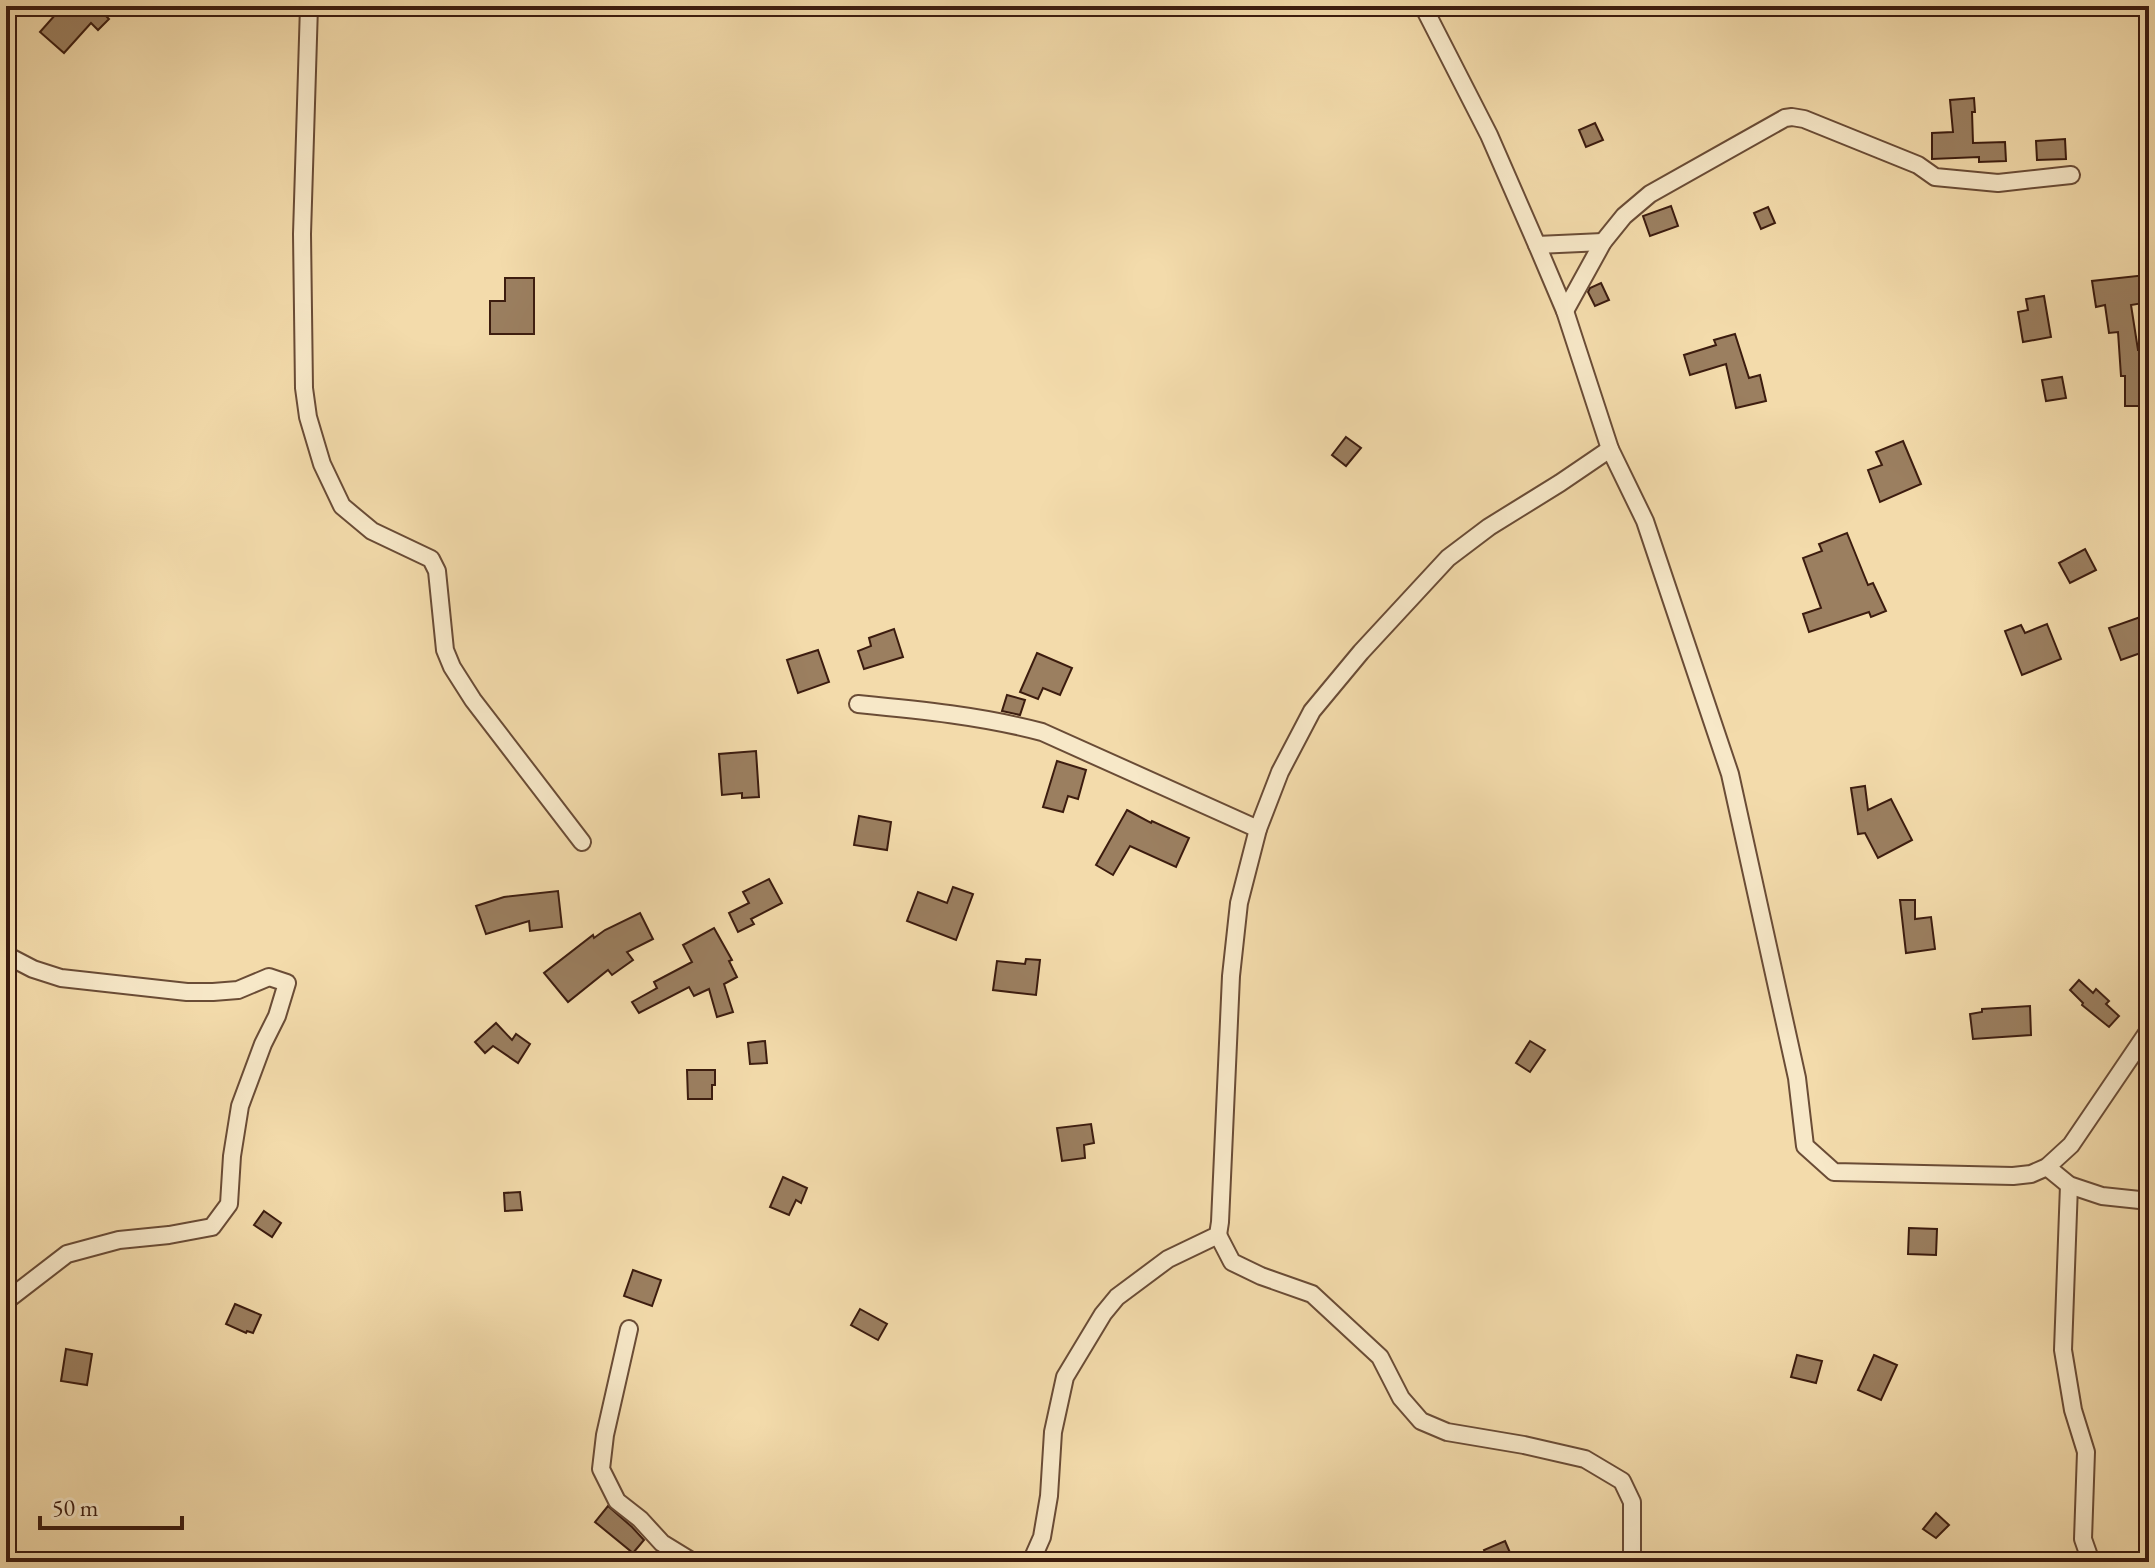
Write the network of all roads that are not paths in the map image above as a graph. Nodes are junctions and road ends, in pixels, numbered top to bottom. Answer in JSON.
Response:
{"nodes":[{"id":1,"x":309,"y":6,"type":"edge"},
{"id":2,"x":1423,"y":6,"type":"edge"},
{"id":3,"x":2071,"y":175,"type":"dead end"},
{"id":4,"x":1603,"y":242,"type":"junction"},
{"id":5,"x":1537,"y":245,"type":"junction"},
{"id":6,"x":1565,"y":311,"type":"junction"},
{"id":7,"x":1610,"y":449,"type":"junction"},
{"id":8,"x":858,"y":704,"type":"dead end"},
{"id":9,"x":1258,"y":829,"type":"junction"},
{"id":10,"x":582,"y":842,"type":"dead end"},
{"id":11,"x":6,"y":955,"type":"edge"},
{"id":12,"x":2149,"y":1030,"type":"edge"},
{"id":13,"x":2047,"y":1167,"type":"junction"},
{"id":14,"x":2069,"y":1185,"type":"junction"},
{"id":15,"x":2149,"y":1201,"type":"edge"},
{"id":16,"x":1218,"y":1235,"type":"junction"},
{"id":17,"x":6,"y":1301,"type":"edge"},
{"id":18,"x":629,"y":1329,"type":"dead end"},
{"id":19,"x":693,"y":1562,"type":"edge"},
{"id":20,"x":1031,"y":1562,"type":"edge"},
{"id":21,"x":1632,"y":1562,"type":"edge"},
{"id":22,"x":2094,"y":1562,"type":"edge"}],
"edges":[{"from":1,"to":10,"type":"street"},
{"from":2,"to":5,"type":"street"},
{"from":3,"to":4,"type":"street"},
{"from":4,"to":5,"type":"street"},
{"from":4,"to":6,"type":"street"},
{"from":5,"to":6,"type":"street"},
{"from":6,"to":7,"type":"street"},
{"from":7,"to":9,"type":"street"},
{"from":7,"to":13,"type":"street"},
{"from":8,"to":9,"type":"street"},
{"from":9,"to":16,"type":"street"},
{"from":11,"to":17,"type":"street"},
{"from":12,"to":13,"type":"street"},
{"from":13,"to":14,"type":"street"},
{"from":14,"to":15,"type":"street"},
{"from":14,"to":22,"type":"street"},
{"from":16,"to":20,"type":"street"},
{"from":16,"to":21,"type":"street"},
{"from":18,"to":19,"type":"street"}]}
